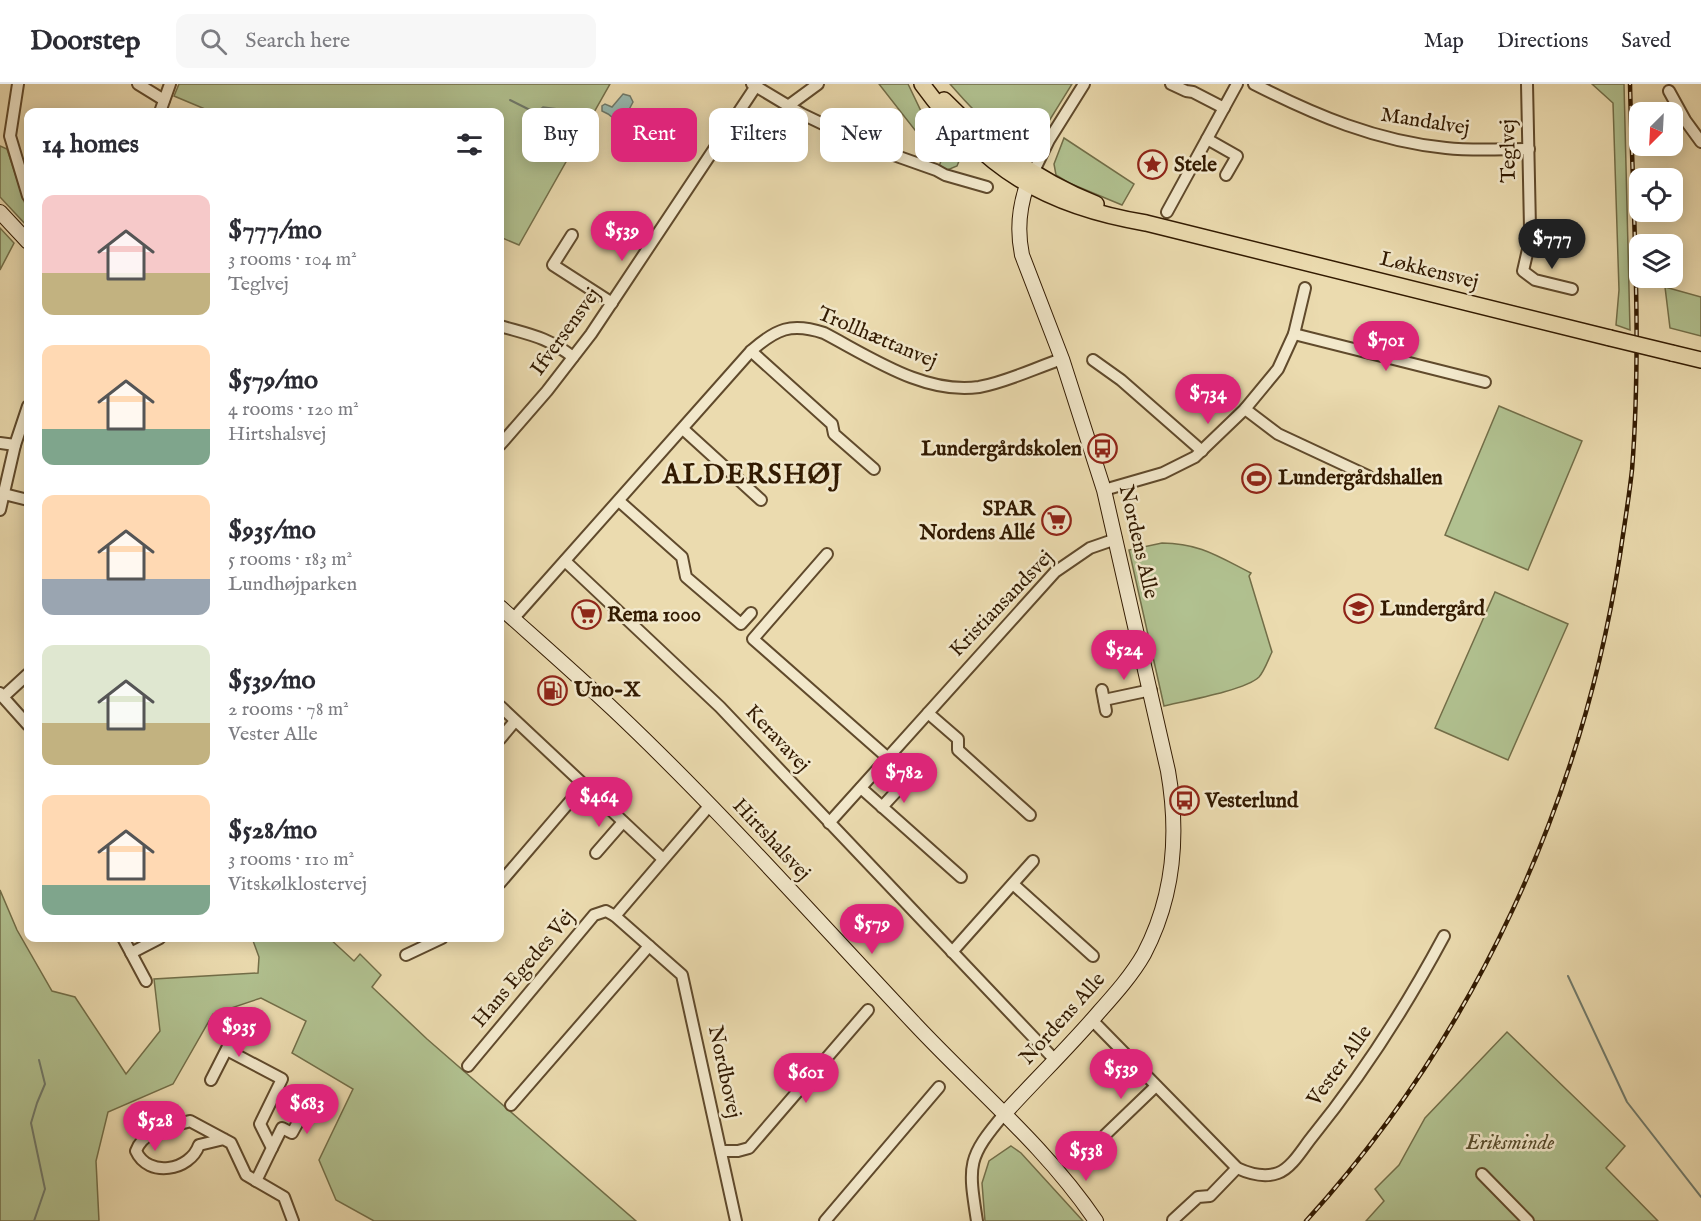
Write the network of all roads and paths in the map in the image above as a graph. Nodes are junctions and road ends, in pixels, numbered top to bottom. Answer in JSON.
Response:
{"nodes":[{"id":1,"x":18,"y":84,"type":"edge"},
{"id":2,"x":138,"y":84,"type":"edge"},
{"id":3,"x":170,"y":84,"type":"edge"},
{"id":4,"x":818,"y":84,"type":"edge"},
{"id":5,"x":922,"y":84,"type":"edge"},
{"id":6,"x":929,"y":84,"type":"edge"},
{"id":7,"x":1084,"y":84,"type":"edge"},
{"id":8,"x":1171,"y":84,"type":"edge"},
{"id":9,"x":1237,"y":84,"type":"edge"},
{"id":10,"x":1254,"y":84,"type":"edge"},
{"id":11,"x":1527,"y":84,"type":"edge"},
{"id":12,"x":754,"y":85,"type":"edge"},
{"id":13,"x":1669,"y":91,"type":"dead end"},
{"id":14,"x":164,"y":100,"type":"junction"},
{"id":15,"x":788,"y":106,"type":"junction"},
{"id":16,"x":161,"y":108,"type":"edge"},
{"id":17,"x":1224,"y":108,"type":"junction"},
{"id":18,"x":1207,"y":139,"type":"junction"},
{"id":19,"x":1701,"y":142,"type":"edge"},
{"id":20,"x":1529,"y":149,"type":"junction"},
{"id":21,"x":1226,"y":175,"type":"dead end"},
{"id":22,"x":1030,"y":179,"type":"junction"},
{"id":23,"x":24,"y":183,"type":"edge"},
{"id":24,"x":987,"y":186,"type":"dead end"},
{"id":25,"x":0,"y":212,"type":"edge"},
{"id":26,"x":1167,"y":212,"type":"dead end"},
{"id":27,"x":572,"y":235,"type":"dead end"},
{"id":28,"x":24,"y":238,"type":"edge"},
{"id":29,"x":1305,"y":288,"type":"dead end"},
{"id":30,"x":1572,"y":289,"type":"dead end"},
{"id":31,"x":612,"y":303,"type":"junction"},
{"id":32,"x":504,"y":327,"type":"edge"},
{"id":33,"x":1294,"y":334,"type":"junction"},
{"id":34,"x":751,"y":351,"type":"junction"},
{"id":35,"x":573,"y":357,"type":"junction"},
{"id":36,"x":1062,"y":359,"type":"junction"},
{"id":37,"x":1093,"y":360,"type":"dead end"},
{"id":38,"x":1701,"y":360,"type":"edge"},
{"id":39,"x":1485,"y":382,"type":"dead end"},
{"id":40,"x":1245,"y":408,"type":"junction"},
{"id":41,"x":24,"y":418,"type":"edge"},
{"id":42,"x":683,"y":429,"type":"junction"},
{"id":43,"x":504,"y":440,"type":"edge"},
{"id":44,"x":0,"y":443,"type":"edge"},
{"id":45,"x":15,"y":445,"type":"junction"},
{"id":46,"x":1202,"y":451,"type":"junction"},
{"id":47,"x":874,"y":469,"type":"dead end"},
{"id":48,"x":1368,"y":476,"type":"dead end"},
{"id":49,"x":1104,"y":490,"type":"junction"},
{"id":50,"x":4,"y":494,"type":"junction"},
{"id":51,"x":24,"y":499,"type":"edge"},
{"id":52,"x":761,"y":500,"type":"dead end"},
{"id":53,"x":619,"y":501,"type":"junction"},
{"id":54,"x":0,"y":510,"type":"edge"},
{"id":55,"x":1116,"y":539,"type":"junction"},
{"id":56,"x":827,"y":554,"type":"dead end"},
{"id":57,"x":565,"y":561,"type":"junction"},
{"id":58,"x":504,"y":611,"type":"edge"},
{"id":59,"x":751,"y":613,"type":"dead end"},
{"id":60,"x":513,"y":619,"type":"junction"},
{"id":61,"x":24,"y":678,"type":"edge"},
{"id":62,"x":1151,"y":690,"type":"junction"},
{"id":63,"x":2,"y":695,"type":"edge"},
{"id":64,"x":1104,"y":700,"type":"dead end"},
{"id":65,"x":504,"y":710,"type":"edge"},
{"id":66,"x":928,"y":713,"type":"junction"},
{"id":67,"x":24,"y":720,"type":"edge"},
{"id":68,"x":515,"y":721,"type":"junction"},
{"id":69,"x":504,"y":734,"type":"edge"},
{"id":70,"x":888,"y":758,"type":"junction"},
{"id":71,"x":905,"y":782,"type":"dead end"},
{"id":72,"x":584,"y":785,"type":"junction"},
{"id":73,"x":861,"y":788,"type":"junction"},
{"id":74,"x":710,"y":805,"type":"junction"},
{"id":75,"x":882,"y":807,"type":"junction"},
{"id":76,"x":1030,"y":815,"type":"dead end"},
{"id":77,"x":623,"y":822,"type":"junction"},
{"id":78,"x":829,"y":823,"type":"junction"},
{"id":79,"x":596,"y":853,"type":"dead end"},
{"id":80,"x":663,"y":859,"type":"junction"},
{"id":81,"x":1033,"y":861,"type":"dead end"},
{"id":82,"x":961,"y":877,"type":"dead end"},
{"id":83,"x":504,"y":878,"type":"edge"},
{"id":84,"x":1012,"y":884,"type":"junction"},
{"id":85,"x":615,"y":916,"type":"junction"},
{"id":86,"x":1444,"y":936,"type":"dead end"},
{"id":87,"x":125,"y":942,"type":"edge"},
{"id":88,"x":152,"y":942,"type":"edge"},
{"id":89,"x":433,"y":942,"type":"edge"},
{"id":90,"x":649,"y":946,"type":"junction"},
{"id":91,"x":952,"y":952,"type":"junction"},
{"id":92,"x":131,"y":953,"type":"junction"},
{"id":93,"x":406,"y":955,"type":"dead end"},
{"id":94,"x":1093,"y":956,"type":"dead end"},
{"id":95,"x":146,"y":981,"type":"dead end"},
{"id":96,"x":868,"y":1010,"type":"dead end"},
{"id":97,"x":1092,"y":1020,"type":"junction"},
{"id":98,"x":240,"y":1023,"type":"dead end"},
{"id":99,"x":227,"y":1050,"type":"junction"},
{"id":100,"x":1055,"y":1060,"type":"junction"},
{"id":101,"x":468,"y":1066,"type":"dead end"},
{"id":102,"x":212,"y":1080,"type":"dead end"},
{"id":103,"x":1156,"y":1086,"type":"junction"},
{"id":104,"x":939,"y":1088,"type":"dead end"},
{"id":105,"x":310,"y":1100,"type":"dead end"},
{"id":106,"x":511,"y":1105,"type":"dead end"},
{"id":107,"x":1005,"y":1113,"type":"junction"},
{"id":108,"x":1105,"y":1135,"type":"dead end"},
{"id":109,"x":224,"y":1140,"type":"junction"},
{"id":110,"x":272,"y":1148,"type":"junction"},
{"id":111,"x":721,"y":1151,"type":"junction"},
{"id":112,"x":1237,"y":1168,"type":"junction"},
{"id":113,"x":1482,"y":1174,"type":"dead end"},
{"id":114,"x":256,"y":1181,"type":"junction"},
{"id":115,"x":1173,"y":1220,"type":"edge"},
{"id":116,"x":293,"y":1221,"type":"edge"},
{"id":117,"x":736,"y":1221,"type":"edge"},
{"id":118,"x":825,"y":1221,"type":"edge"},
{"id":119,"x":977,"y":1221,"type":"edge"},
{"id":120,"x":1096,"y":1221,"type":"edge"},
{"id":121,"x":1528,"y":1221,"type":"edge"}],
"edges":[{"from":1,"to":23,"type":"street"},
{"from":2,"to":14,"type":"street"},
{"from":3,"to":14,"type":"street"},
{"from":4,"to":15,"type":"street"},
{"from":5,"to":22,"type":"main road"},
{"from":6,"to":22,"type":"main road"},
{"from":7,"to":22,"type":"street"},
{"from":8,"to":17,"type":"street"},
{"from":9,"to":17,"type":"street"},
{"from":10,"to":20,"type":"street","name":"Mandalvej"},
{"from":11,"to":20,"type":"street","name":"Teglvej"},
{"from":12,"to":15,"type":"street"},
{"from":12,"to":31,"type":"street","name":"Ifversensvej"},
{"from":13,"to":19,"type":"street"},
{"from":14,"to":16,"type":"street"},
{"from":15,"to":24,"type":"street"},
{"from":17,"to":18,"type":"street"},
{"from":18,"to":21,"type":"street"},
{"from":18,"to":26,"type":"street"},
{"from":20,"to":30,"type":"street","name":"Teglvej"},
{"from":22,"to":36,"type":"street","name":"Nordens Alle"},
{"from":22,"to":38,"type":"main road","name":"Løkkensvej","bridge":true},
{"from":25,"to":28,"type":"street"},
{"from":27,"to":31,"type":"street"},
{"from":29,"to":33,"type":"street"},
{"from":31,"to":35,"type":"street","name":"Ifversensvej"},
{"from":32,"to":35,"type":"street"},
{"from":33,"to":39,"type":"street"},
{"from":33,"to":40,"type":"street"},
{"from":34,"to":36,"type":"street","name":"Trollhættanvej"},
{"from":34,"to":42,"type":"street","name":"Trollhættanvej"},
{"from":34,"to":47,"type":"street"},
{"from":35,"to":43,"type":"street","name":"Ifversensvej"},
{"from":36,"to":49,"type":"street","name":"Nordens Alle"},
{"from":37,"to":46,"type":"street"},
{"from":40,"to":46,"type":"street"},
{"from":40,"to":48,"type":"street"},
{"from":41,"to":45,"type":"street"},
{"from":42,"to":52,"type":"street"},
{"from":42,"to":53,"type":"street","name":"Trollhættanvej"},
{"from":44,"to":45,"type":"street"},
{"from":45,"to":50,"type":"street"},
{"from":46,"to":49,"type":"street"},
{"from":49,"to":55,"type":"street","name":"Nordens Alle"},
{"from":50,"to":51,"type":"street"},
{"from":50,"to":54,"type":"street"},
{"from":53,"to":57,"type":"street","name":"Trollhættanvej"},
{"from":53,"to":59,"type":"street"},
{"from":55,"to":62,"type":"street","name":"Nordens Alle"},
{"from":55,"to":66,"type":"street","name":"Kristiansandsvej"},
{"from":56,"to":70,"type":"street"},
{"from":57,"to":60,"type":"street","name":"Trollhættanvej"},
{"from":57,"to":78,"type":"street","name":"Keravavej"},
{"from":58,"to":60,"type":"street","name":"Hirtshalsvej"},
{"from":60,"to":74,"type":"street","name":"Hirtshalsvej"},
{"from":61,"to":63,"type":"street"},
{"from":62,"to":64,"type":"street"},
{"from":62,"to":97,"type":"street","name":"Nordens Alle"},
{"from":63,"to":67,"type":"street"},
{"from":65,"to":68,"type":"street"},
{"from":66,"to":70,"type":"street","name":"Kristiansandsvej"},
{"from":66,"to":76,"type":"street"},
{"from":68,"to":69,"type":"street"},
{"from":68,"to":72,"type":"street"},
{"from":70,"to":73,"type":"street","name":"Kristiansandsvej"},
{"from":71,"to":75,"type":"street"},
{"from":72,"to":77,"type":"street"},
{"from":72,"to":83,"type":"street"},
{"from":73,"to":75,"type":"street"},
{"from":73,"to":78,"type":"street","name":"Kristiansandsvej"},
{"from":74,"to":80,"type":"street"},
{"from":74,"to":107,"type":"street","name":"Hirtshalsvej"},
{"from":75,"to":82,"type":"street"},
{"from":77,"to":79,"type":"street"},
{"from":77,"to":80,"type":"street"},
{"from":78,"to":91,"type":"street","name":"Keravavej"},
{"from":80,"to":85,"type":"street"},
{"from":81,"to":84,"type":"street"},
{"from":84,"to":91,"type":"street"},
{"from":84,"to":94,"type":"street"},
{"from":85,"to":90,"type":"street","name":"Nordbovej"},
{"from":85,"to":101,"type":"street","name":"Hans Egedes Vej"},
{"from":86,"to":112,"type":"street","name":"Vester Alle"},
{"from":87,"to":92,"type":"street"},
{"from":88,"to":92,"type":"street"},
{"from":89,"to":93,"type":"street"},
{"from":90,"to":106,"type":"street"},
{"from":90,"to":111,"type":"street","name":"Nordbovej"},
{"from":91,"to":100,"type":"street","name":"Keravavej"},
{"from":92,"to":95,"type":"street"},
{"from":96,"to":111,"type":"street"},
{"from":97,"to":100,"type":"street","name":"Nordens Alle"},
{"from":97,"to":103,"type":"street","name":"Vester Alle"},
{"from":98,"to":99,"type":"street"},
{"from":99,"to":102,"type":"street"},
{"from":99,"to":110,"type":"street"},
{"from":100,"to":107,"type":"street","name":"Nordens Alle"},
{"from":103,"to":108,"type":"street"},
{"from":103,"to":112,"type":"street","name":"Vester Alle"},
{"from":104,"to":118,"type":"street"},
{"from":105,"to":110,"type":"street"},
{"from":107,"to":119,"type":"street"},
{"from":107,"to":120,"type":"street","name":"Hirtshalsvej"},
{"from":109,"to":109,"type":"street"},
{"from":109,"to":114,"type":"street"},
{"from":110,"to":114,"type":"street"},
{"from":111,"to":117,"type":"street","name":"Nordbovej"},
{"from":112,"to":115,"type":"street"},
{"from":113,"to":121,"type":"street"},
{"from":114,"to":116,"type":"street"}]}
